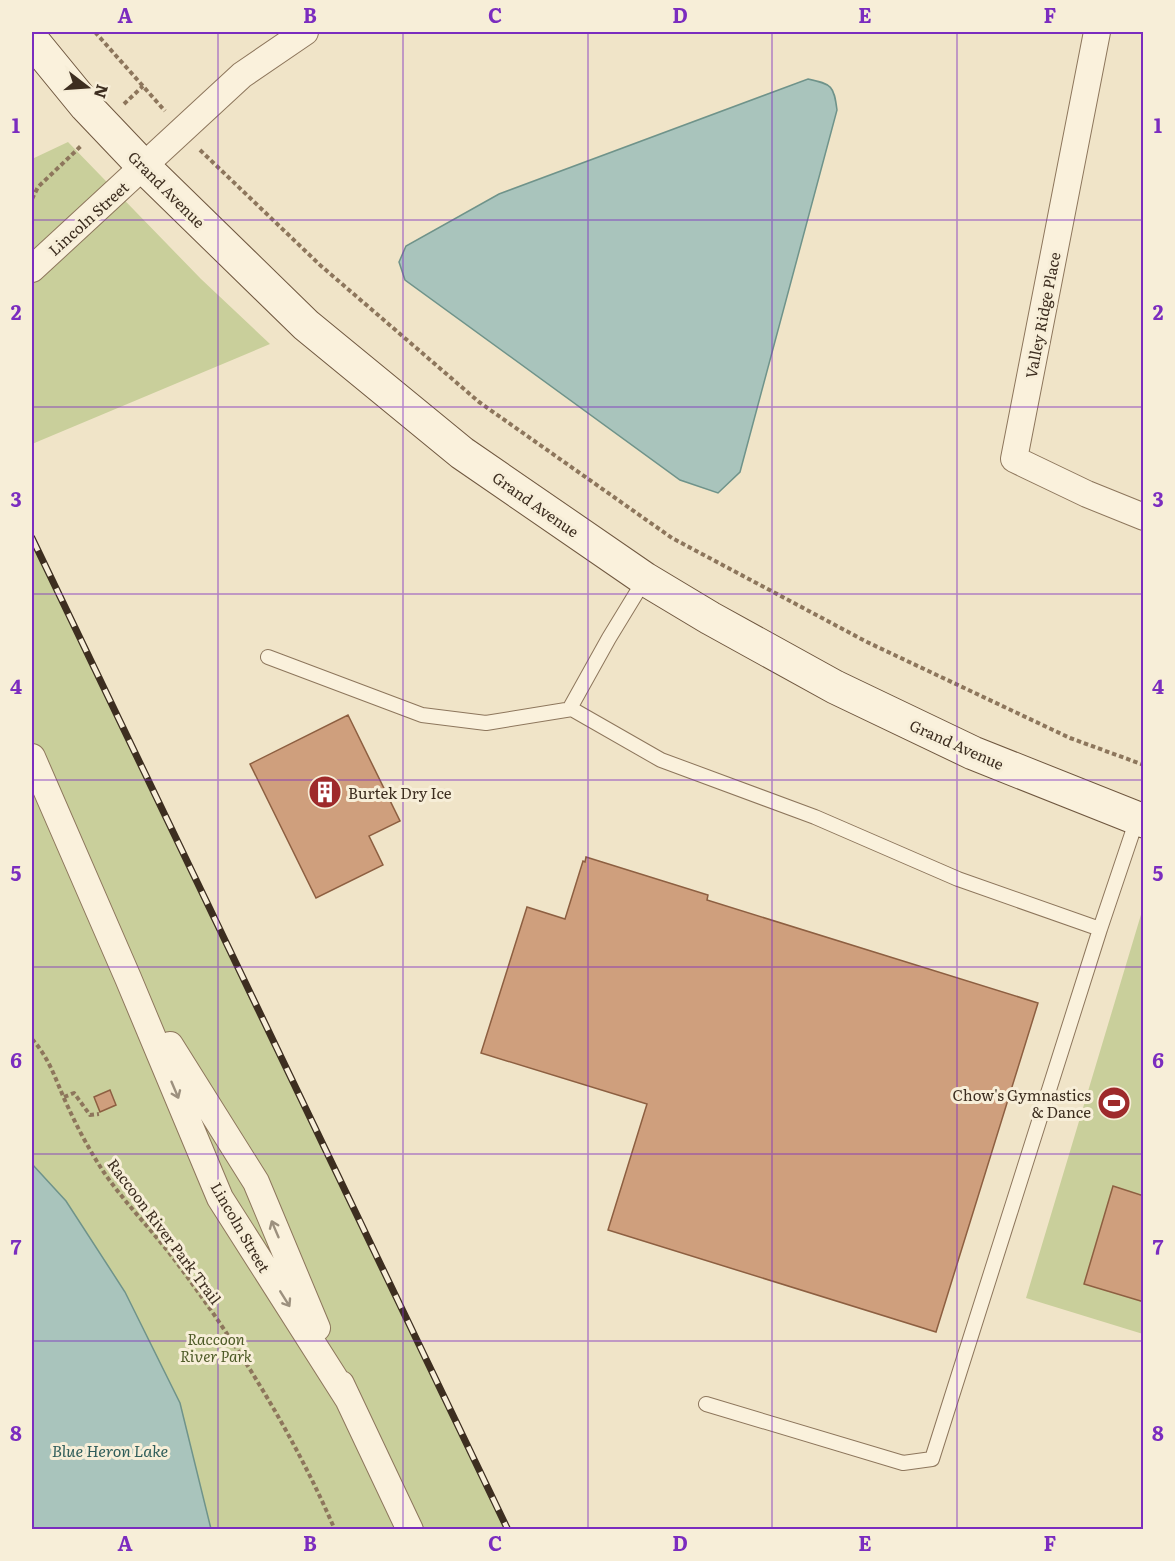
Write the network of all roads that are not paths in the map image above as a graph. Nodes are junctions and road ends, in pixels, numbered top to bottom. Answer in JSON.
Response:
{"nodes":[{"id":1,"x":305,"y":32,"type":"edge"},
{"id":2,"x":1097,"y":32,"type":"edge"},
{"id":3,"x":32,"y":40,"type":"edge"},
{"id":4,"x":144,"y":167,"type":"junction"},
{"id":5,"x":32,"y":269,"type":"edge"},
{"id":6,"x":1143,"y":518,"type":"edge"},
{"id":7,"x":645,"y":579,"type":"junction"},
{"id":8,"x":268,"y":657,"type":"dead end"},
{"id":9,"x":572,"y":709,"type":"junction"},
{"id":10,"x":32,"y":757,"type":"edge"},
{"id":11,"x":1140,"y":820,"type":"edge"},
{"id":12,"x":1100,"y":929,"type":"junction"},
{"id":13,"x":128,"y":978,"type":"junction"},
{"id":14,"x":348,"y":1399,"type":"junction"},
{"id":15,"x":706,"y":1404,"type":"dead end"},
{"id":16,"x":410,"y":1530,"type":"edge"}],
"edges":[{"from":1,"to":4,"type":"street","name":"Lincoln Street"},
{"from":2,"to":6,"type":"street","name":"Valley Ridge Place"},
{"from":3,"to":4,"type":"main road","name":"Grand Avenue"},
{"from":4,"to":5,"type":"street","name":"Lincoln Street"},
{"from":4,"to":7,"type":"main road","name":"Grand Avenue"},
{"from":7,"to":9,"type":"lane"},
{"from":7,"to":11,"type":"main road","name":"Grand Avenue"},
{"from":8,"to":9,"type":"lane"},
{"from":9,"to":12,"type":"lane"},
{"from":10,"to":13,"type":"street","name":"Lincoln Street"},
{"from":11,"to":12,"type":"lane"},
{"from":12,"to":15,"type":"lane"},
{"from":14,"to":13,"type":"street","name":"Lincoln Street","one_way":true},
{"from":13,"to":14,"type":"street","name":"Lincoln Street","one_way":true},
{"from":14,"to":16,"type":"street","name":"Lincoln Street"}]}
